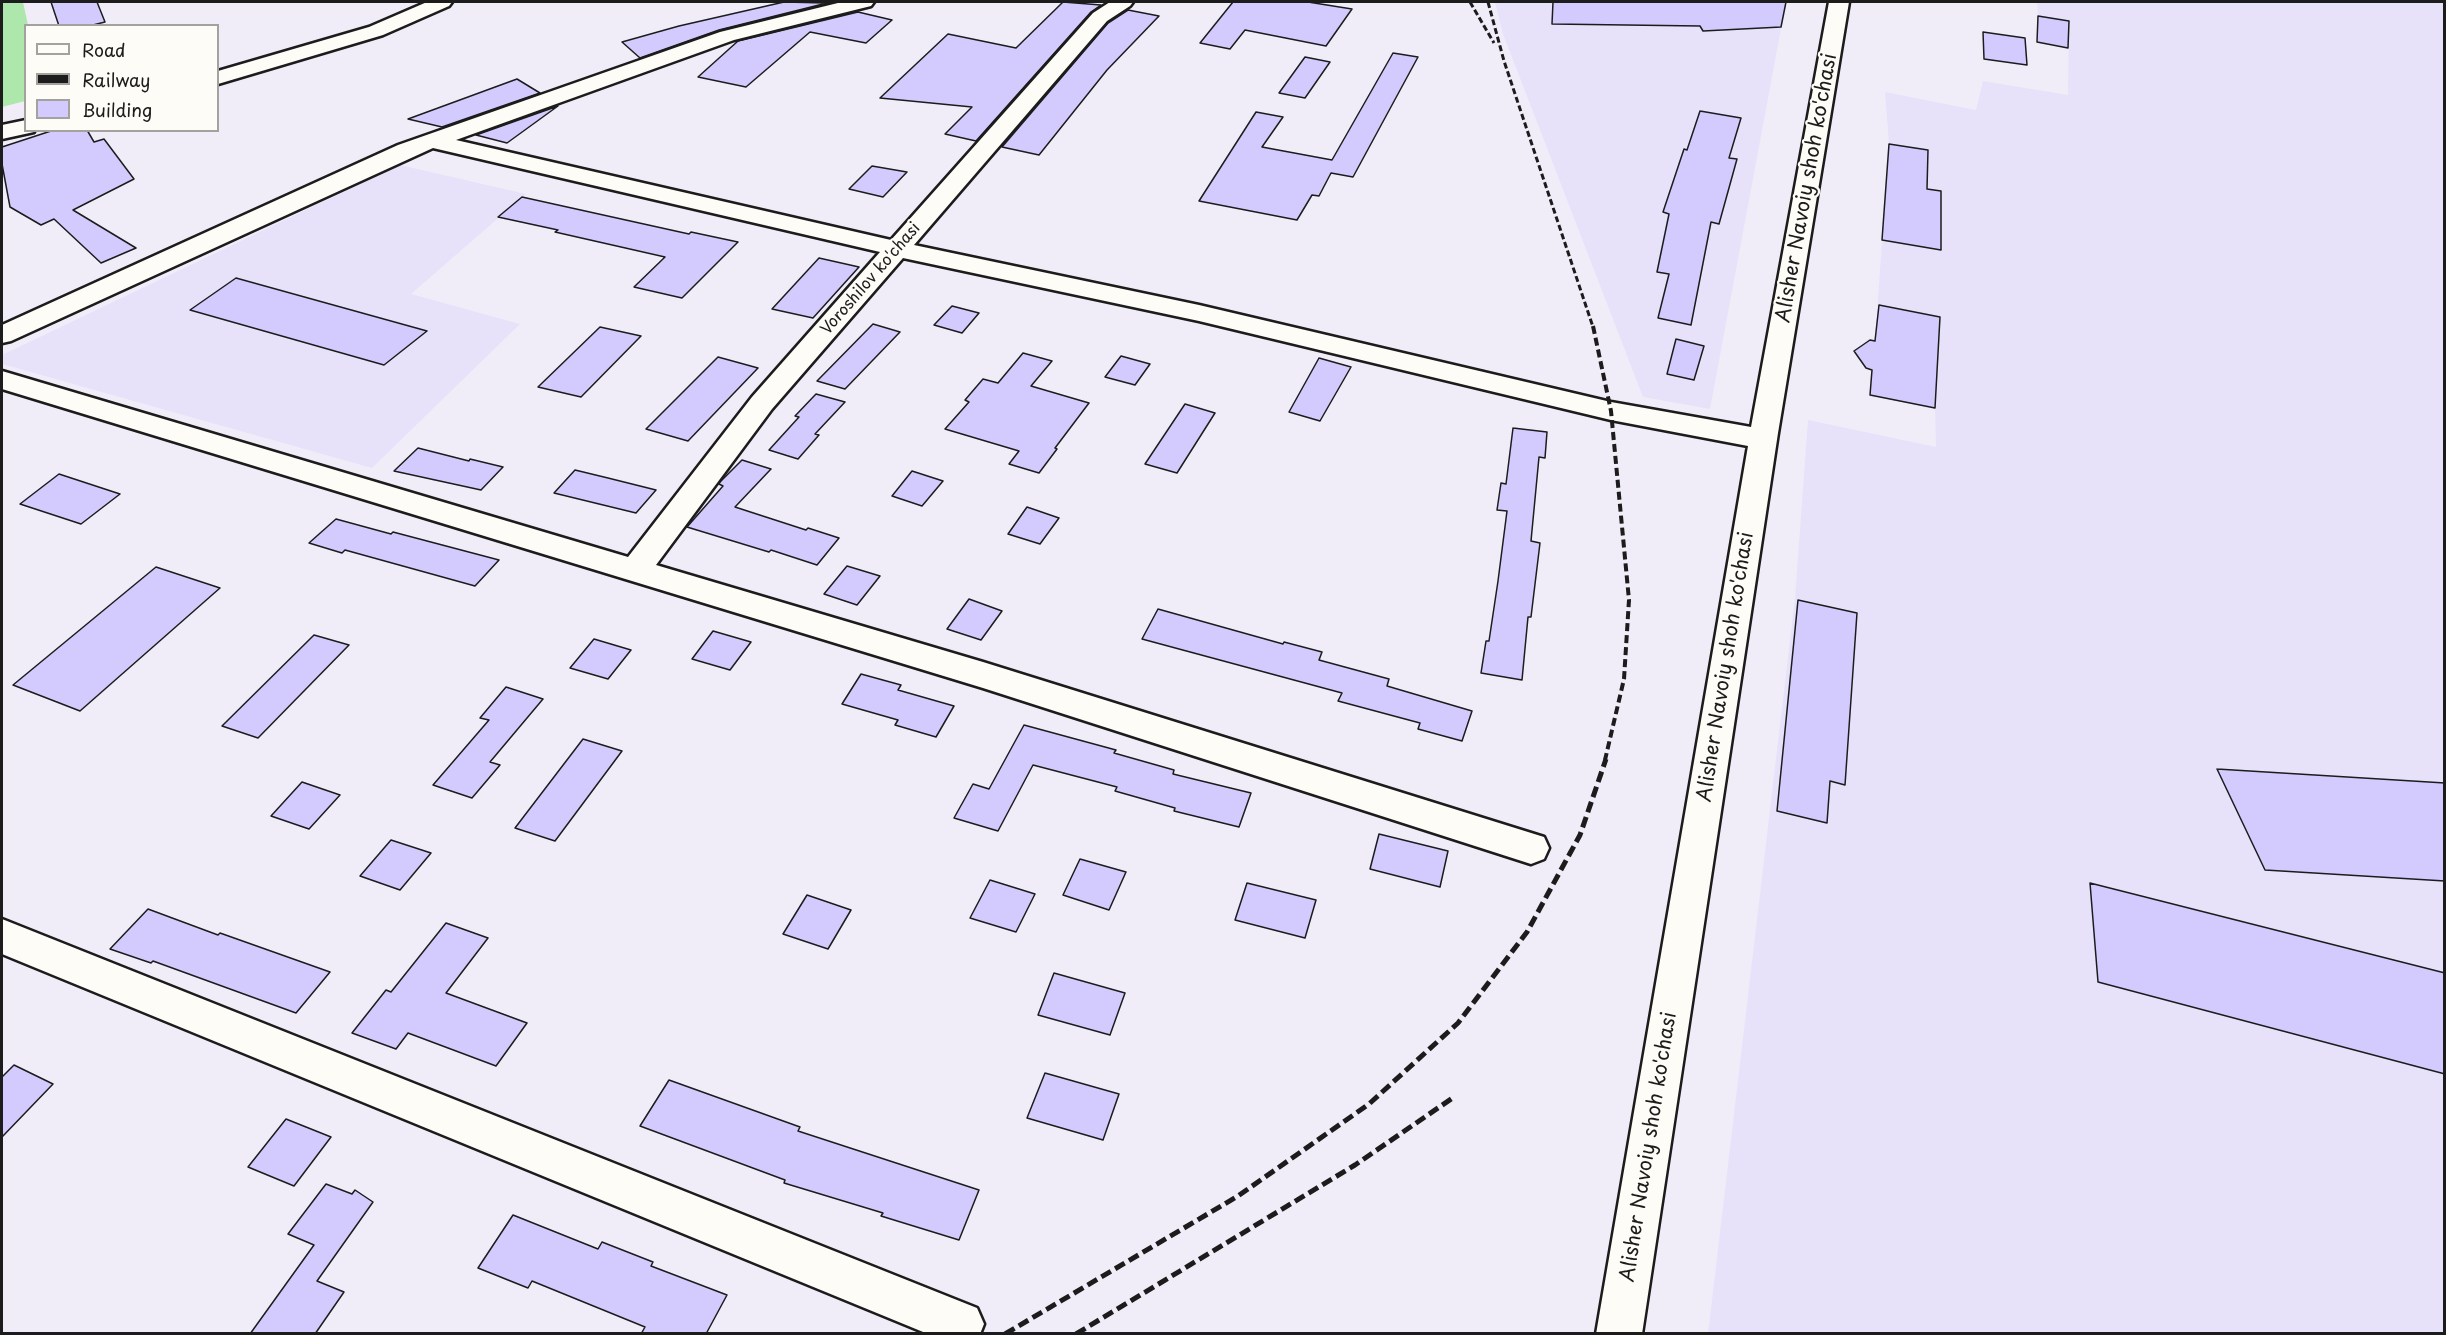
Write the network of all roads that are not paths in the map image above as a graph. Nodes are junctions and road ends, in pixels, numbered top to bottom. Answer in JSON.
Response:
{"nodes":[{"id":1,"x":442,"y":2,"type":"edge"},
{"id":2,"x":864,"y":2,"type":"edge"},
{"id":3,"x":1123,"y":2,"type":"edge"},
{"id":4,"x":1839,"y":2,"type":"edge"},
{"id":5,"x":219,"y":78,"type":"edge"},
{"id":6,"x":24,"y":127,"type":"edge"},
{"id":7,"x":2,"y":132,"type":"edge"},
{"id":8,"x":431,"y":141,"type":"junction"},
{"id":9,"x":897,"y":249,"type":"junction"},
{"id":10,"x":2,"y":335,"type":"edge"},
{"id":11,"x":2,"y":380,"type":"edge"},
{"id":12,"x":1763,"y":439,"type":"junction"},
{"id":13,"x":635,"y":570,"type":"junction"},
{"id":14,"x":1531,"y":848,"type":"dead end"},
{"id":15,"x":2,"y":936,"type":"edge"},
{"id":16,"x":961,"y":1324,"type":"dead end"},
{"id":17,"x":1619,"y":1334,"type":"edge"}],
"edges":[{"from":1,"to":5,"type":"street"},
{"from":2,"to":8,"type":"street"},
{"from":3,"to":9,"type":"street","name":"Voroshilov ko'chasi"},
{"from":4,"to":12,"type":"street","name":"Alisher Navoiy shoh ko'chasi"},
{"from":6,"to":7,"type":"street"},
{"from":8,"to":9,"type":"street"},
{"from":8,"to":10,"type":"street"},
{"from":9,"to":12,"type":"street"},
{"from":9,"to":13,"type":"street","name":"Voroshilov ko'chasi"},
{"from":11,"to":13,"type":"street"},
{"from":12,"to":17,"type":"street","name":"Alisher Navoiy shoh ko'chasi"},
{"from":13,"to":14,"type":"street"},
{"from":15,"to":16,"type":"street"}]}
